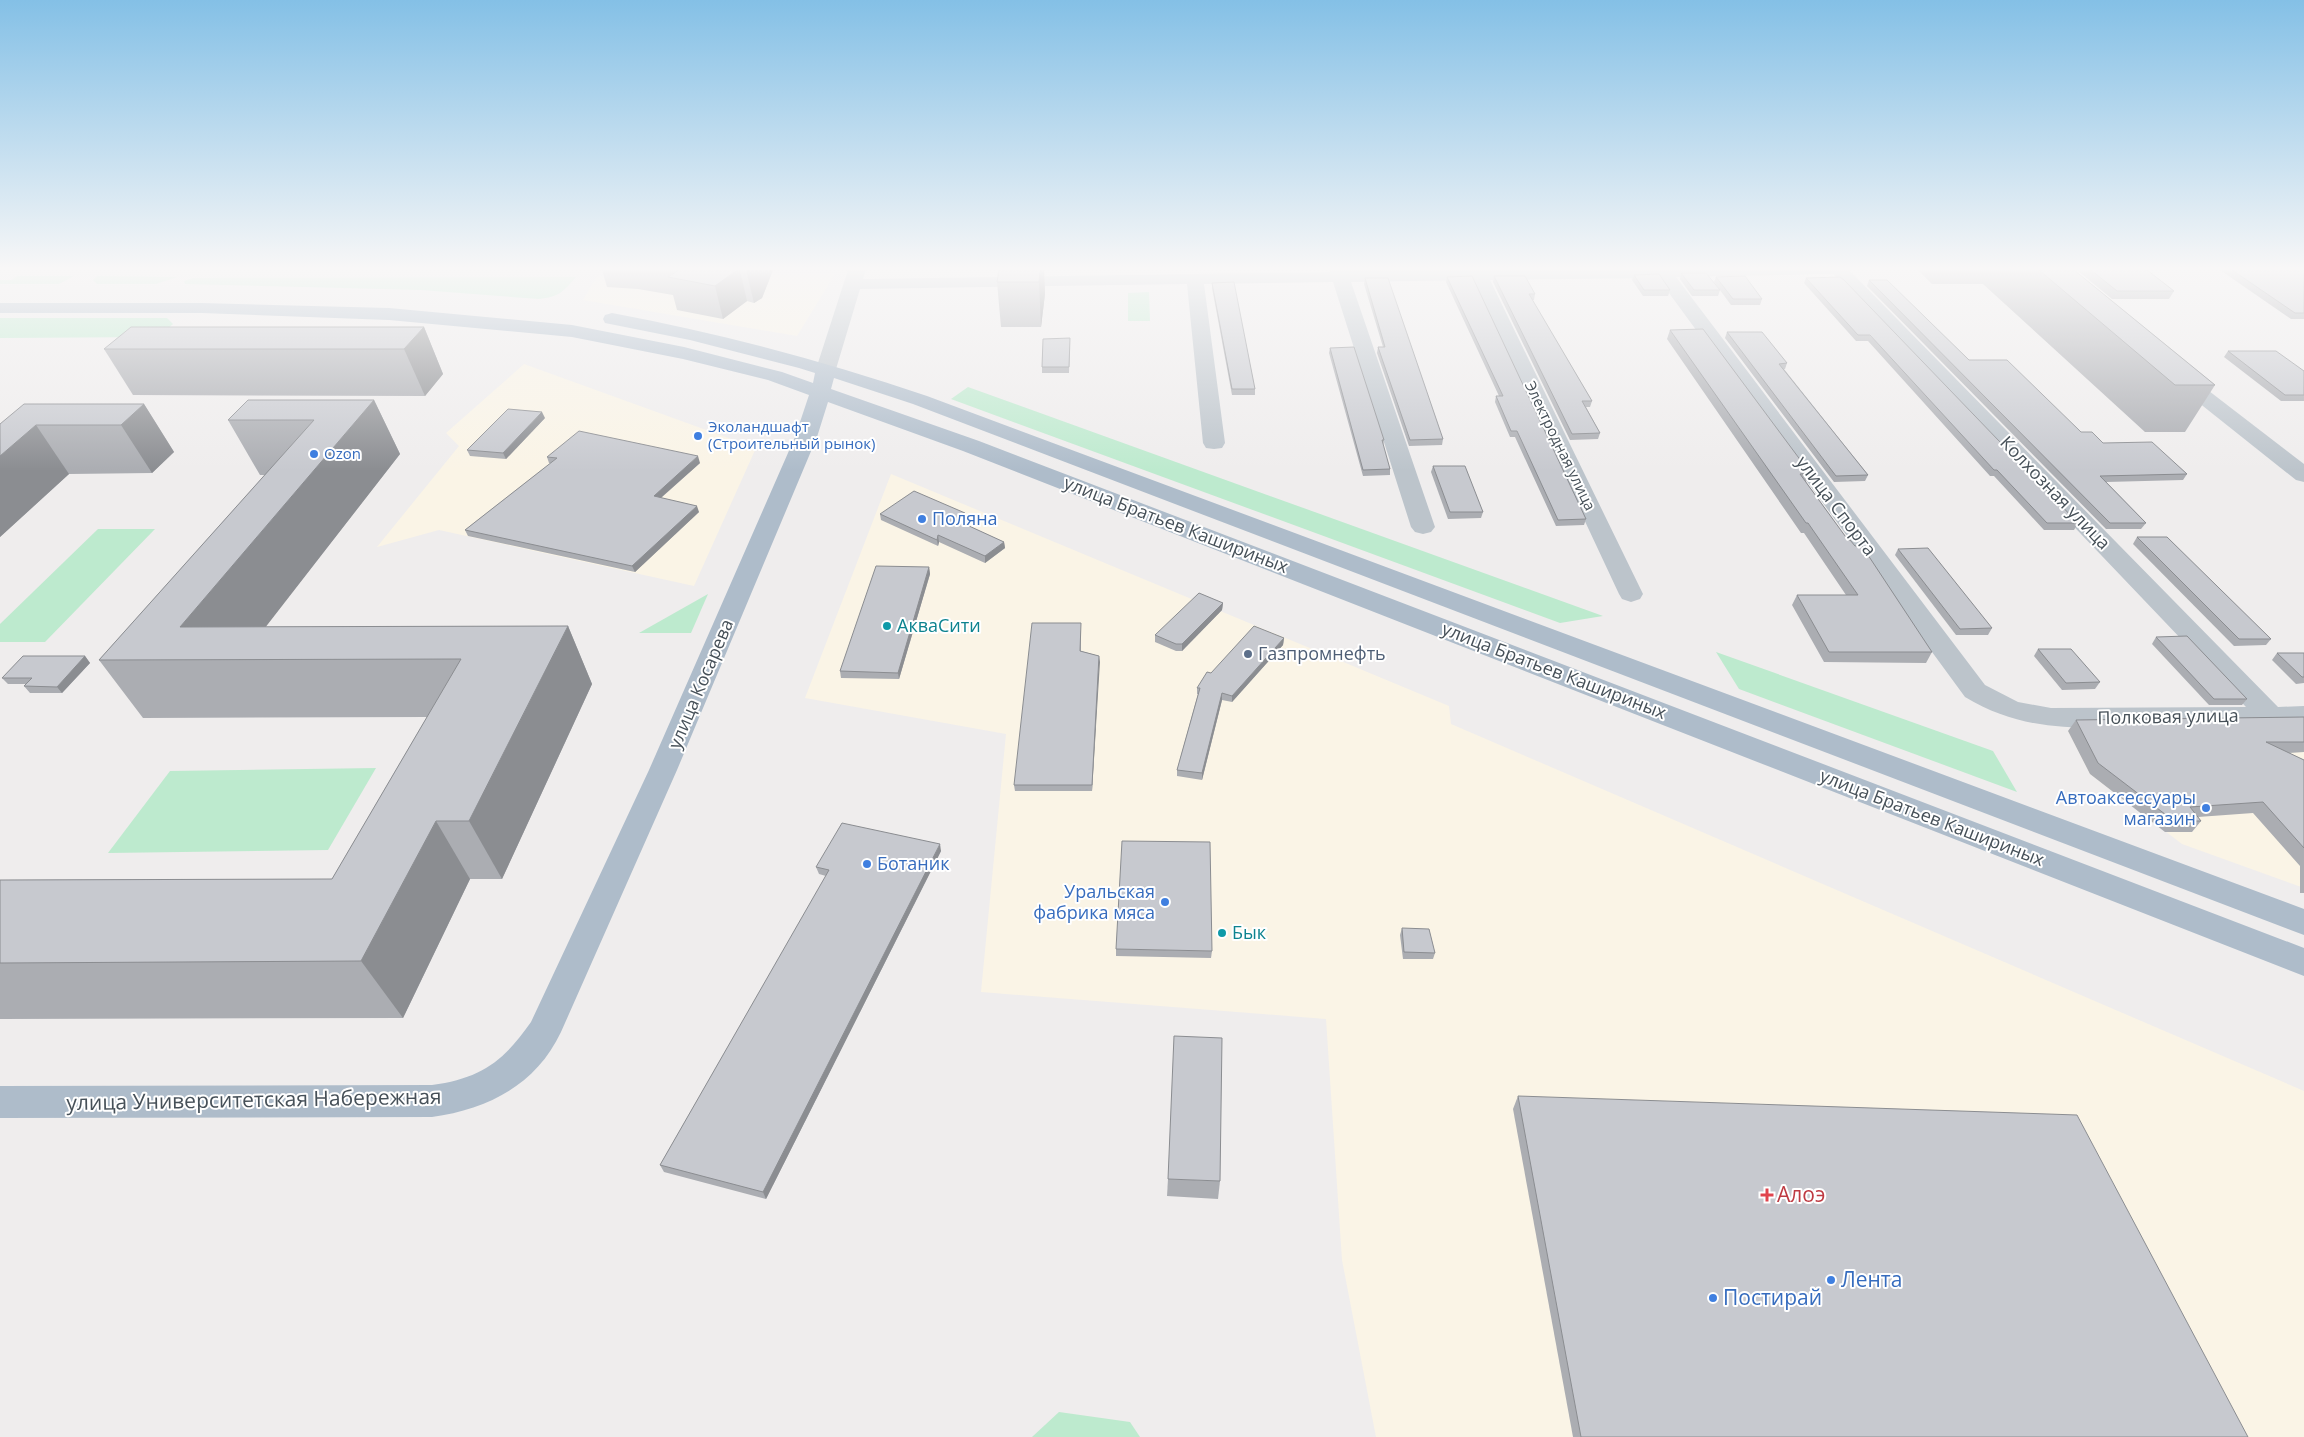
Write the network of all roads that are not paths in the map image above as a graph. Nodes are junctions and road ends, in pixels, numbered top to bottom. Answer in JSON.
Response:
{"nodes":[{"id":1,"x":607,"y":337,"type":"edge"},
{"id":2,"x":705,"y":337,"type":"edge"},
{"id":3,"x":837,"y":337,"type":"edge"},
{"id":4,"x":1202,"y":337,"type":"edge"},
{"id":5,"x":1360,"y":337,"type":"edge"},
{"id":6,"x":1508,"y":337,"type":"edge"},
{"id":7,"x":1711,"y":337,"type":"edge"},
{"id":8,"x":1903,"y":337,"type":"edge"},
{"id":9,"x":2165,"y":366,"type":"edge"},
{"id":10,"x":824,"y":380,"type":"junction"},
{"id":11,"x":1214,"y":443,"type":"dead end"},
{"id":12,"x":2304,"y":475,"type":"edge"},
{"id":13,"x":1423,"y":527,"type":"dead end"},
{"id":14,"x":1631,"y":594,"type":"dead end"},
{"id":15,"x":2031,"y":716,"type":"joint"},
{"id":16,"x":2272,"y":716,"type":"junction"},
{"id":17,"x":2304,"y":716,"type":"edge"},
{"id":18,"x":2304,"y":922,"type":"edge"},
{"id":19,"x":2304,"y":962,"type":"edge"},
{"id":20,"x":503,"y":1078,"type":"joint"},
{"id":21,"x":0,"y":1102,"type":"edge"}],
"edges":[{"from":1,"to":10,"type":"main road","name":"улица Братьев Кашириных"},
{"from":2,"to":10,"type":"main road","name":"улица Братьев Кашириных"},
{"from":3,"to":10,"type":"street","name":"улица Косарева"},
{"from":4,"to":11,"type":"street"},
{"from":5,"to":13,"type":"street"},
{"from":6,"to":14,"type":"street","name":"Электродная улица"},
{"from":7,"to":15,"type":"street","name":"улица Спорта"},
{"from":8,"to":16,"type":"street","name":"Колхозная улица"},
{"from":9,"to":12,"type":"street"},
{"from":10,"to":18,"type":"main road","name":"улица Братьев Кашириных"},
{"from":10,"to":19,"type":"main road","name":"улица Братьев Кашириных"},
{"from":10,"to":20,"type":"main road","name":"улица Косарева"},
{"from":15,"to":16,"type":"street","name":"Полковая улица"},
{"from":16,"to":17,"type":"street","name":"Полковая улица"},
{"from":20,"to":21,"type":"main road","name":"улица Университетская Набережная"}]}
